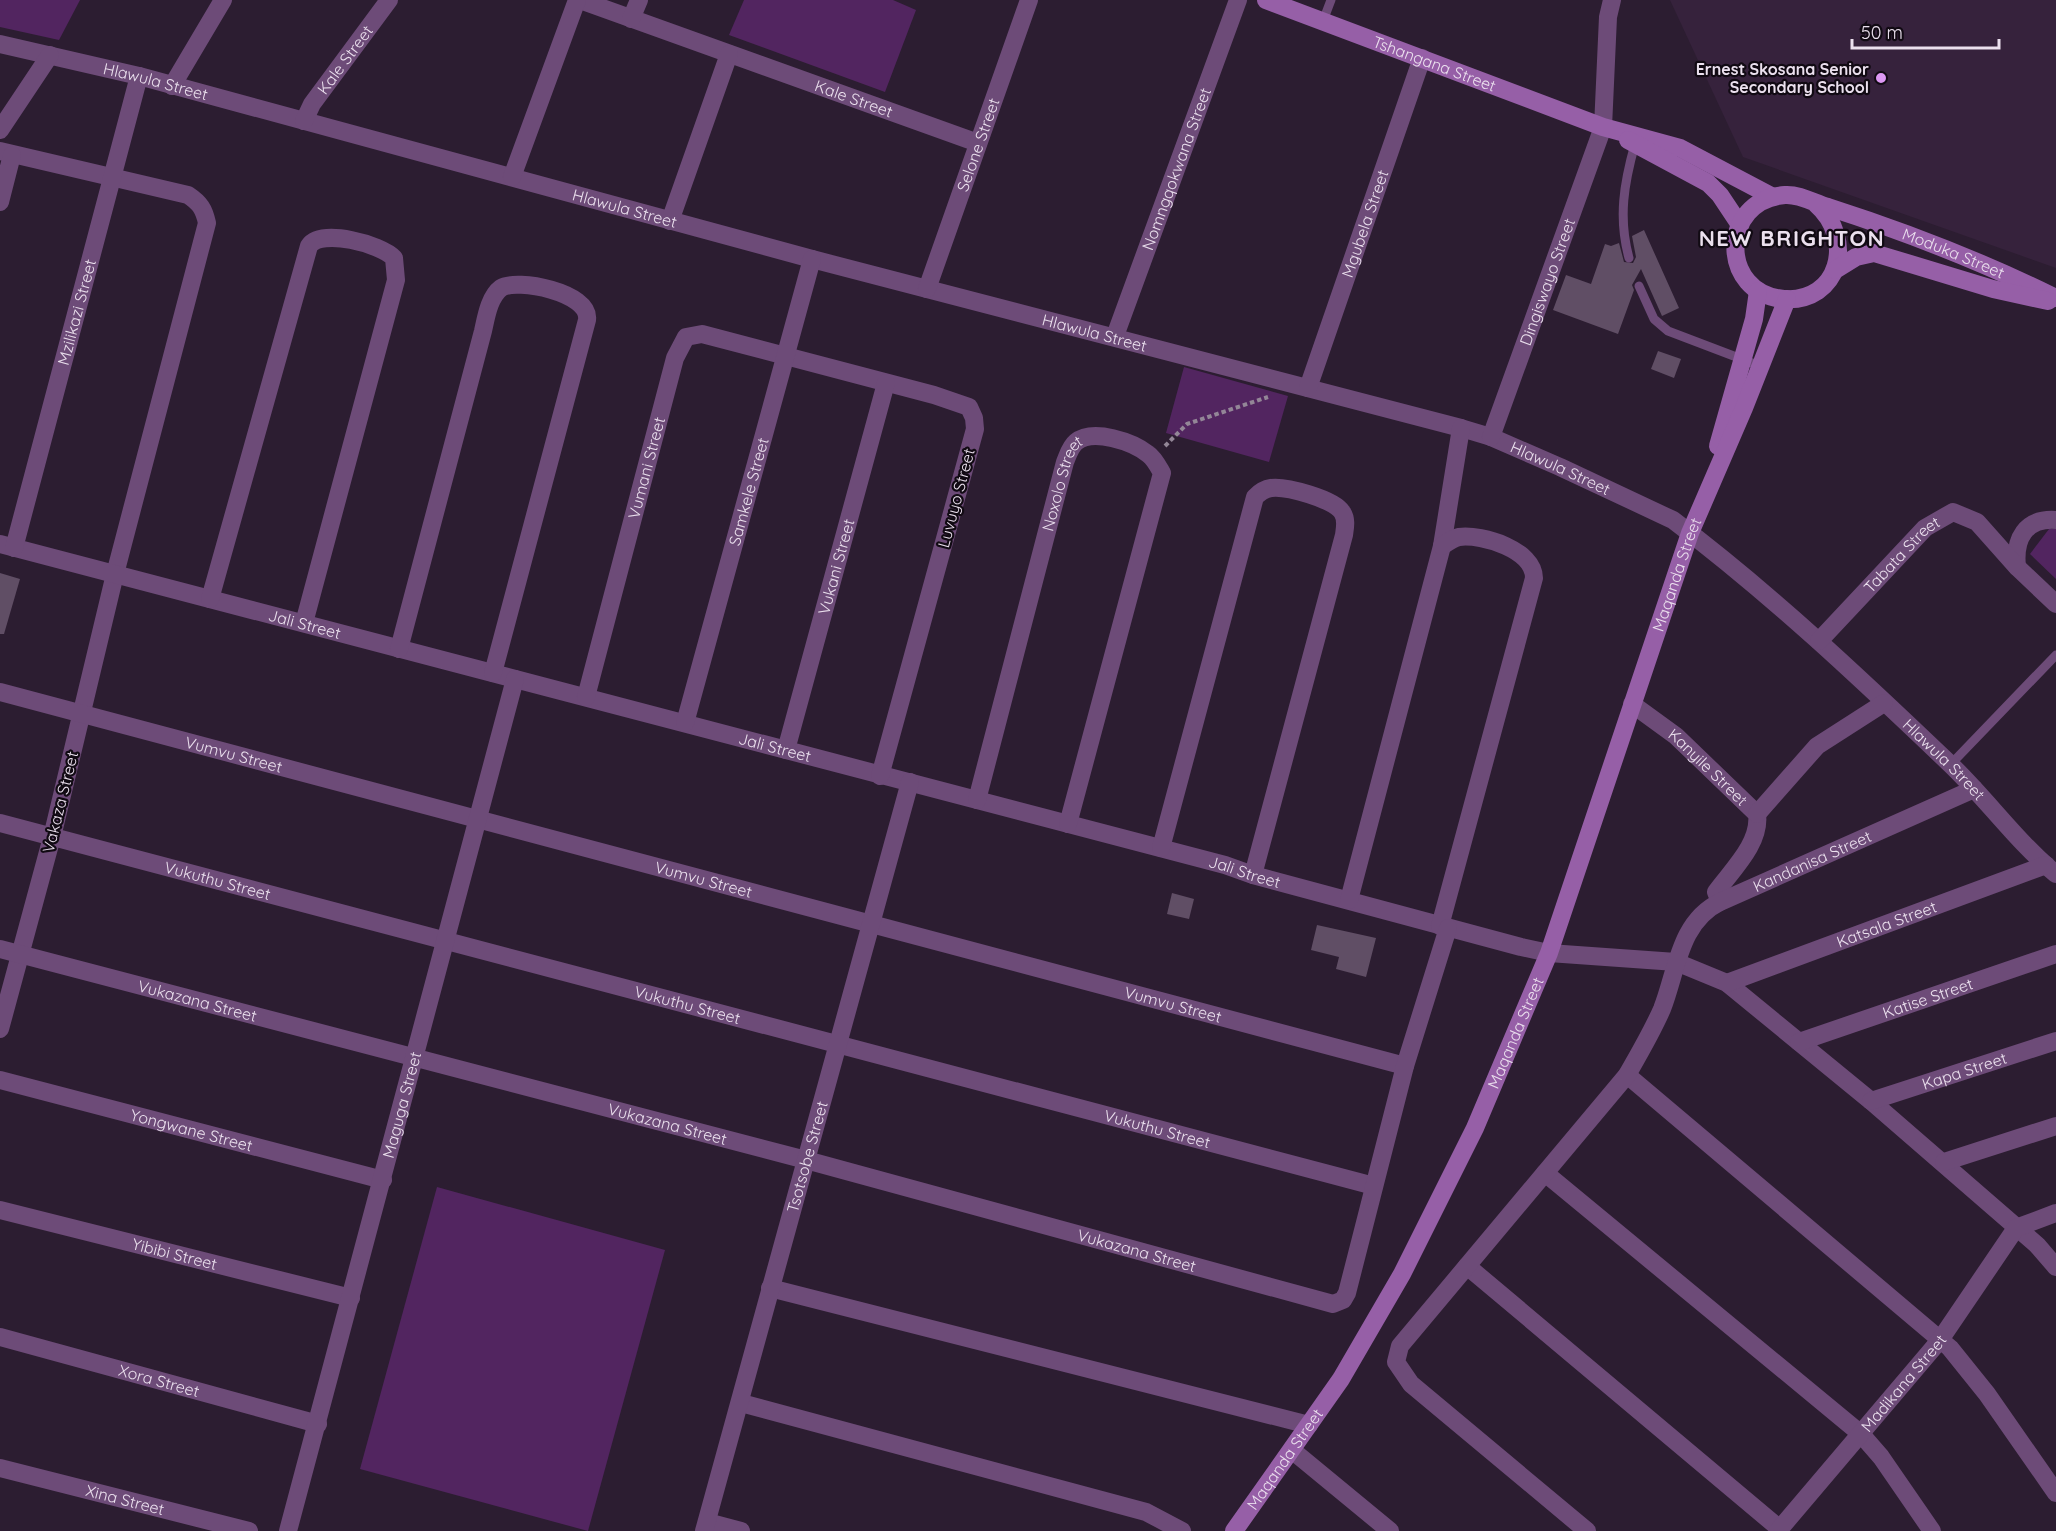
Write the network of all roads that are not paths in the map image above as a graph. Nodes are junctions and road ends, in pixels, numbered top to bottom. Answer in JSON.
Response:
{"nodes":[{"id":1,"x":223,"y":0,"type":"edge"},
{"id":2,"x":388,"y":0,"type":"edge"},
{"id":3,"x":579,"y":0,"type":"edge"},
{"id":4,"x":639,"y":0,"type":"edge"},
{"id":5,"x":1029,"y":0,"type":"edge"},
{"id":6,"x":1238,"y":0,"type":"edge"},
{"id":7,"x":1266,"y":0,"type":"edge"},
{"id":8,"x":1331,"y":0,"type":"edge"},
{"id":9,"x":1612,"y":0,"type":"edge"},
{"id":10,"x":631,"y":19,"type":"junction"},
{"id":11,"x":1323,"y":21,"type":"junction"},
{"id":12,"x":0,"y":44,"type":"edge"},
{"id":13,"x":729,"y":54,"type":"junction"},
{"id":14,"x":50,"y":55,"type":"junction"},
{"id":15,"x":1422,"y":58,"type":"junction"},
{"id":16,"x":138,"y":76,"type":"junction"},
{"id":17,"x":172,"y":86,"type":"junction"},
{"id":18,"x":304,"y":121,"type":"junction"},
{"id":19,"x":1603,"y":127,"type":"junction"},
{"id":20,"x":0,"y":130,"type":"edge"},
{"id":21,"x":978,"y":143,"type":"junction"},
{"id":22,"x":1635,"y":144,"type":"junction"},
{"id":23,"x":6,"y":153,"type":"edge"},
{"id":24,"x":512,"y":177,"type":"junction"},
{"id":25,"x":113,"y":179,"type":"junction"},
{"id":26,"x":1773,"y":197,"type":"junction"},
{"id":27,"x":0,"y":202,"type":"edge"},
{"id":28,"x":1816,"y":204,"type":"junction"},
{"id":29,"x":670,"y":221,"type":"junction"},
{"id":30,"x":1740,"y":225,"type":"junction"},
{"id":31,"x":1629,"y":258,"type":"dead end"},
{"id":32,"x":812,"y":259,"type":"junction"},
{"id":33,"x":1834,"y":270,"type":"junction"},
{"id":34,"x":1639,"y":286,"type":"dead end"},
{"id":35,"x":927,"y":289,"type":"junction"},
{"id":36,"x":1758,"y":291,"type":"junction"},
{"id":37,"x":1787,"y":299,"type":"junction"},
{"id":38,"x":2056,"y":300,"type":"edge"},
{"id":39,"x":1115,"y":336,"type":"junction"},
{"id":40,"x":784,"y":356,"type":"junction"},
{"id":41,"x":1740,"y":360,"type":"junction"},
{"id":42,"x":1760,"y":366,"type":"junction"},
{"id":43,"x":886,"y":383,"type":"junction"},
{"id":44,"x":1308,"y":388,"type":"junction"},
{"id":45,"x":1461,"y":428,"type":"junction"},
{"id":46,"x":1491,"y":437,"type":"junction"},
{"id":47,"x":1707,"y":491,"type":"junction"},
{"id":48,"x":2056,"y":520,"type":"edge"},
{"id":49,"x":1690,"y":533,"type":"junction"},
{"id":50,"x":7,"y":546,"type":"edge"},
{"id":51,"x":1442,"y":546,"type":"junction"},
{"id":52,"x":2017,"y":567,"type":"junction"},
{"id":53,"x":115,"y":574,"type":"junction"},
{"id":54,"x":210,"y":599,"type":"junction"},
{"id":55,"x":2056,"y":604,"type":"edge"},
{"id":56,"x":303,"y":624,"type":"junction"},
{"id":57,"x":1819,"y":641,"type":"junction"},
{"id":58,"x":399,"y":649,"type":"junction"},
{"id":59,"x":2056,"y":654,"type":"edge"},
{"id":60,"x":493,"y":673,"type":"junction"},
{"id":61,"x":515,"y":679,"type":"junction"},
{"id":62,"x":0,"y":692,"type":"edge"},
{"id":63,"x":586,"y":698,"type":"junction"},
{"id":64,"x":1884,"y":703,"type":"junction"},
{"id":65,"x":1632,"y":704,"type":"junction"},
{"id":66,"x":83,"y":714,"type":"junction"},
{"id":67,"x":685,"y":723,"type":"junction"},
{"id":68,"x":786,"y":750,"type":"junction"},
{"id":69,"x":1951,"y":765,"type":"junction"},
{"id":70,"x":880,"y":776,"type":"junction"},
{"id":71,"x":909,"y":782,"type":"junction"},
{"id":72,"x":1974,"y":789,"type":"junction"},
{"id":73,"x":977,"y":800,"type":"junction"},
{"id":74,"x":1757,"y":814,"type":"junction"},
{"id":75,"x":477,"y":819,"type":"junction"},
{"id":76,"x":0,"y":824,"type":"edge"},
{"id":77,"x":1068,"y":824,"type":"junction"},
{"id":78,"x":52,"y":837,"type":"junction"},
{"id":79,"x":1161,"y":848,"type":"junction"},
{"id":80,"x":2051,"y":870,"type":"edge"},
{"id":81,"x":1252,"y":875,"type":"junction"},
{"id":82,"x":1349,"y":900,"type":"junction"},
{"id":83,"x":1720,"y":902,"type":"junction"},
{"id":84,"x":870,"y":924,"type":"junction"},
{"id":85,"x":1444,"y":927,"type":"junction"},
{"id":86,"x":446,"y":939,"type":"junction"},
{"id":87,"x":0,"y":949,"type":"edge"},
{"id":88,"x":1549,"y":952,"type":"junction"},
{"id":89,"x":2056,"y":954,"type":"edge"},
{"id":90,"x":20,"y":955,"type":"junction"},
{"id":91,"x":1676,"y":962,"type":"junction"},
{"id":92,"x":1726,"y":982,"type":"junction"},
{"id":93,"x":0,"y":1029,"type":"edge"},
{"id":94,"x":2056,"y":1041,"type":"edge"},
{"id":95,"x":1799,"y":1042,"type":"junction"},
{"id":96,"x":839,"y":1043,"type":"junction"},
{"id":97,"x":414,"y":1058,"type":"junction"},
{"id":98,"x":1405,"y":1066,"type":"junction"},
{"id":99,"x":1627,"y":1075,"type":"junction"},
{"id":100,"x":0,"y":1080,"type":"edge"},
{"id":101,"x":1871,"y":1101,"type":"junction"},
{"id":102,"x":2056,"y":1126,"type":"edge"},
{"id":103,"x":806,"y":1160,"type":"junction"},
{"id":104,"x":1944,"y":1162,"type":"junction"},
{"id":105,"x":1545,"y":1173,"type":"junction"},
{"id":106,"x":383,"y":1180,"type":"junction"},
{"id":107,"x":1374,"y":1186,"type":"junction"},
{"id":108,"x":0,"y":1210,"type":"edge"},
{"id":109,"x":2056,"y":1213,"type":"edge"},
{"id":110,"x":2016,"y":1227,"type":"junction"},
{"id":111,"x":1467,"y":1266,"type":"junction"},
{"id":112,"x":2056,"y":1267,"type":"edge"},
{"id":113,"x":770,"y":1288,"type":"junction"},
{"id":114,"x":351,"y":1298,"type":"junction"},
{"id":115,"x":0,"y":1337,"type":"edge"},
{"id":116,"x":1940,"y":1340,"type":"junction"},
{"id":117,"x":741,"y":1403,"type":"junction"},
{"id":118,"x":318,"y":1424,"type":"junction"},
{"id":119,"x":1309,"y":1425,"type":"junction"},
{"id":120,"x":1861,"y":1434,"type":"junction"},
{"id":121,"x":1293,"y":1451,"type":"junction"},
{"id":122,"x":0,"y":1468,"type":"edge"},
{"id":123,"x":2056,"y":1493,"type":"edge"},
{"id":124,"x":706,"y":1526,"type":"edge"},
{"id":125,"x":1779,"y":1530,"type":"edge"},
{"id":126,"x":249,"y":1531,"type":"edge"},
{"id":127,"x":288,"y":1531,"type":"edge"},
{"id":128,"x":741,"y":1531,"type":"edge"},
{"id":129,"x":1182,"y":1531,"type":"edge"},
{"id":130,"x":1234,"y":1531,"type":"edge"},
{"id":131,"x":1390,"y":1531,"type":"edge"},
{"id":132,"x":1587,"y":1531,"type":"edge"},
{"id":133,"x":1932,"y":1531,"type":"edge"}],
"edges":[{"from":1,"to":17,"type":"street"},
{"from":2,"to":18,"type":"street","name":"Kale Street"},
{"from":3,"to":10,"type":"street","name":"Kale Street"},
{"from":3,"to":24,"type":"street","name":"Kale Street"},
{"from":4,"to":10,"type":"street"},
{"from":5,"to":21,"type":"street","name":"Selone Street"},
{"from":6,"to":39,"type":"street","name":"Nomngqokwana Street"},
{"from":7,"to":11,"type":"street","name":"Tshangana Street"},
{"from":8,"to":11,"type":"lane"},
{"from":9,"to":19,"type":"street","name":"Dingiswayo Street"},
{"from":10,"to":13,"type":"street","name":"Kale Street"},
{"from":11,"to":15,"type":"street","name":"Tshangana Street"},
{"from":12,"to":14,"type":"street","name":"Hlawula Street"},
{"from":13,"to":21,"type":"street","name":"Kale Street"},
{"from":13,"to":29,"type":"street"},
{"from":14,"to":16,"type":"street","name":"Hlawula Street"},
{"from":14,"to":20,"type":"street"},
{"from":15,"to":19,"type":"street","name":"Tshangana Street"},
{"from":15,"to":44,"type":"street","name":"Mgubela Street"},
{"from":16,"to":17,"type":"street","name":"Hlawula Street"},
{"from":16,"to":25,"type":"street","name":"Mzilikazi Street"},
{"from":17,"to":18,"type":"street","name":"Hlawula Street"},
{"from":18,"to":24,"type":"street","name":"Hlawula Street"},
{"from":19,"to":22,"type":"street","name":"Tshangana Street"},
{"from":19,"to":26,"type":"street","name":"Tshangana Street"},
{"from":19,"to":46,"type":"street","name":"Dingiswayo Street"},
{"from":21,"to":35,"type":"street","name":"Selone Street"},
{"from":22,"to":30,"type":"street","name":"Tshangana Street"},
{"from":22,"to":31,"type":"lane"},
{"from":23,"to":25,"type":"street","name":"Vakaza Street"},
{"from":23,"to":27,"type":"street"},
{"from":24,"to":29,"type":"street","name":"Hlawula Street"},
{"from":25,"to":50,"type":"street","name":"Mzilikazi Street"},
{"from":25,"to":53,"type":"street","name":"Vakaza Street"},
{"from":26,"to":28,"type":"street"},
{"from":26,"to":30,"type":"street"},
{"from":28,"to":33,"type":"street"},
{"from":28,"to":38,"type":"street","name":"Moduka Street"},
{"from":29,"to":32,"type":"street","name":"Hlawula Street"},
{"from":30,"to":36,"type":"street"},
{"from":32,"to":35,"type":"street","name":"Hlawula Street"},
{"from":32,"to":40,"type":"street","name":"Samkele Street"},
{"from":33,"to":37,"type":"street"},
{"from":33,"to":38,"type":"street","name":"Moduka Street"},
{"from":34,"to":41,"type":"lane"},
{"from":35,"to":39,"type":"street","name":"Hlawula Street"},
{"from":36,"to":37,"type":"street"},
{"from":36,"to":41,"type":"street","name":"Maqanda Street"},
{"from":37,"to":42,"type":"street","name":"Maqanda Street"},
{"from":39,"to":44,"type":"street","name":"Hlawula Street"},
{"from":40,"to":43,"type":"street","name":"Luvuyo Street"},
{"from":40,"to":63,"type":"street","name":"Vumani Street"},
{"from":40,"to":67,"type":"street","name":"Samkele Street"},
{"from":41,"to":42,"type":"lane"},
{"from":41,"to":47,"type":"street","name":"Maqanda Street"},
{"from":42,"to":47,"type":"street","name":"Maqanda Street"},
{"from":43,"to":68,"type":"street","name":"Vukani Street"},
{"from":43,"to":70,"type":"street","name":"Luvuyo Street"},
{"from":44,"to":45,"type":"street","name":"Hlawula Street"},
{"from":45,"to":46,"type":"street","name":"Hlawula Street"},
{"from":45,"to":51,"type":"street"},
{"from":46,"to":49,"type":"street","name":"Hlawula Street"},
{"from":47,"to":49,"type":"street","name":"Maqanda Street"},
{"from":48,"to":52,"type":"street"},
{"from":49,"to":57,"type":"street","name":"Hlawula Street"},
{"from":49,"to":65,"type":"street","name":"Maqanda Street"},
{"from":50,"to":53,"type":"street","name":"Jali Street"},
{"from":51,"to":82,"type":"street"},
{"from":51,"to":85,"type":"street"},
{"from":52,"to":55,"type":"street","name":"Tabata Street"},
{"from":52,"to":57,"type":"street","name":"Tabata Street"},
{"from":53,"to":54,"type":"street","name":"Jali Street"},
{"from":53,"to":66,"type":"street","name":"Vakaza Street"},
{"from":54,"to":56,"type":"street","name":"Jali Street"},
{"from":54,"to":56,"type":"street"},
{"from":56,"to":58,"type":"street","name":"Jali Street"},
{"from":57,"to":64,"type":"street","name":"Hlawula Street"},
{"from":58,"to":60,"type":"street","name":"Jali Street"},
{"from":58,"to":60,"type":"street"},
{"from":59,"to":69,"type":"lane"},
{"from":60,"to":61,"type":"street","name":"Jali Street"},
{"from":61,"to":63,"type":"street","name":"Jali Street"},
{"from":61,"to":75,"type":"street","name":"Maguga Street"},
{"from":62,"to":66,"type":"street","name":"Vumvu Street"},
{"from":63,"to":67,"type":"street","name":"Jali Street"},
{"from":64,"to":69,"type":"street","name":"Hlawula Street"},
{"from":64,"to":74,"type":"street"},
{"from":65,"to":74,"type":"street","name":"Kanyile Street"},
{"from":65,"to":88,"type":"street","name":"Maqanda Street"},
{"from":66,"to":75,"type":"street","name":"Vumvu Street"},
{"from":66,"to":78,"type":"street","name":"Vakaza Street"},
{"from":67,"to":68,"type":"street","name":"Jali Street"},
{"from":68,"to":70,"type":"street","name":"Jali Street"},
{"from":69,"to":72,"type":"street","name":"Hlawula Street"},
{"from":70,"to":71,"type":"street","name":"Jali Street"},
{"from":71,"to":73,"type":"street","name":"Jali Street"},
{"from":71,"to":84,"type":"street","name":"Tsotsobe Street"},
{"from":72,"to":80,"type":"street","name":"Hlawula Street"},
{"from":72,"to":83,"type":"street","name":"Kandanisa Street"},
{"from":73,"to":77,"type":"street","name":"Jali Street"},
{"from":73,"to":77,"type":"street","name":"Noxolo Street"},
{"from":74,"to":83,"type":"street","name":"Kanyile Street"},
{"from":75,"to":84,"type":"street","name":"Vumvu Street"},
{"from":75,"to":86,"type":"street","name":"Maguga Street"},
{"from":76,"to":78,"type":"street","name":"Vukuthu Street"},
{"from":77,"to":79,"type":"street","name":"Jali Street"},
{"from":78,"to":86,"type":"street","name":"Vukuthu Street"},
{"from":78,"to":90,"type":"street","name":"Vakaza Street"},
{"from":79,"to":81,"type":"street","name":"Jali Street"},
{"from":79,"to":81,"type":"street"},
{"from":80,"to":92,"type":"street","name":"Katsala Street"},
{"from":81,"to":82,"type":"street","name":"Jali Street"},
{"from":82,"to":85,"type":"street","name":"Jali Street"},
{"from":83,"to":91,"type":"street","name":"Kandanisa Street"},
{"from":84,"to":96,"type":"street","name":"Tsotsobe Street"},
{"from":84,"to":98,"type":"street","name":"Vumvu Street"},
{"from":85,"to":88,"type":"street","name":"Jali Street"},
{"from":85,"to":98,"type":"street"},
{"from":86,"to":96,"type":"street","name":"Vukuthu Street"},
{"from":86,"to":97,"type":"street","name":"Maguga Street"},
{"from":87,"to":90,"type":"street","name":"Vukazana Street"},
{"from":88,"to":91,"type":"street","name":"Jali Street"},
{"from":88,"to":119,"type":"street","name":"Maqanda Street"},
{"from":89,"to":95,"type":"street","name":"Katise Street"},
{"from":90,"to":93,"type":"street","name":"Vakaza Street"},
{"from":90,"to":97,"type":"street","name":"Vukazana Street"},
{"from":91,"to":92,"type":"street","name":"Jali Street"},
{"from":91,"to":99,"type":"street","name":"Kandanisa Street"},
{"from":92,"to":95,"type":"street","name":"Jali Street"},
{"from":94,"to":101,"type":"street","name":"Kapa Street"},
{"from":95,"to":101,"type":"street","name":"Jali Street"},
{"from":96,"to":103,"type":"street","name":"Tsotsobe Street"},
{"from":96,"to":107,"type":"street","name":"Vukuthu Street"},
{"from":97,"to":103,"type":"street","name":"Vukazana Street"},
{"from":97,"to":106,"type":"street","name":"Maguga Street"},
{"from":98,"to":107,"type":"street"},
{"from":99,"to":105,"type":"street","name":"Kandanisa Street"},
{"from":99,"to":116,"type":"street"},
{"from":100,"to":106,"type":"street","name":"Yongwane Street"},
{"from":101,"to":104,"type":"street","name":"Jali Street"},
{"from":102,"to":104,"type":"street"},
{"from":103,"to":107,"type":"street","name":"Vukazana Street"},
{"from":103,"to":113,"type":"street","name":"Tsotsobe Street"},
{"from":104,"to":110,"type":"street","name":"Jali Street"},
{"from":105,"to":111,"type":"street","name":"Kandanisa Street"},
{"from":105,"to":120,"type":"street"},
{"from":106,"to":114,"type":"street","name":"Maguga Street"},
{"from":108,"to":114,"type":"street","name":"Yibibi Street"},
{"from":109,"to":110,"type":"street"},
{"from":110,"to":112,"type":"street","name":"Jali Street"},
{"from":110,"to":116,"type":"street","name":"Madikana Street"},
{"from":111,"to":125,"type":"street"},
{"from":111,"to":132,"type":"street","name":"Kandanisa Street"},
{"from":113,"to":117,"type":"street","name":"Tsotsobe Street"},
{"from":113,"to":119,"type":"street"},
{"from":114,"to":118,"type":"street","name":"Maguga Street"},
{"from":115,"to":118,"type":"street","name":"Xora Street"},
{"from":116,"to":120,"type":"street","name":"Madikana Street"},
{"from":116,"to":123,"type":"street"},
{"from":117,"to":124,"type":"street","name":"Tsotsobe Street"},
{"from":117,"to":129,"type":"street"},
{"from":118,"to":127,"type":"street","name":"Maguga Street"},
{"from":119,"to":121,"type":"street","name":"Maqanda Street"},
{"from":120,"to":125,"type":"street","name":"Madikana Street"},
{"from":120,"to":133,"type":"street"},
{"from":121,"to":130,"type":"street","name":"Maqanda Street"},
{"from":121,"to":131,"type":"street"},
{"from":122,"to":126,"type":"street","name":"Xina Street"},
{"from":124,"to":128,"type":"street"}]}
